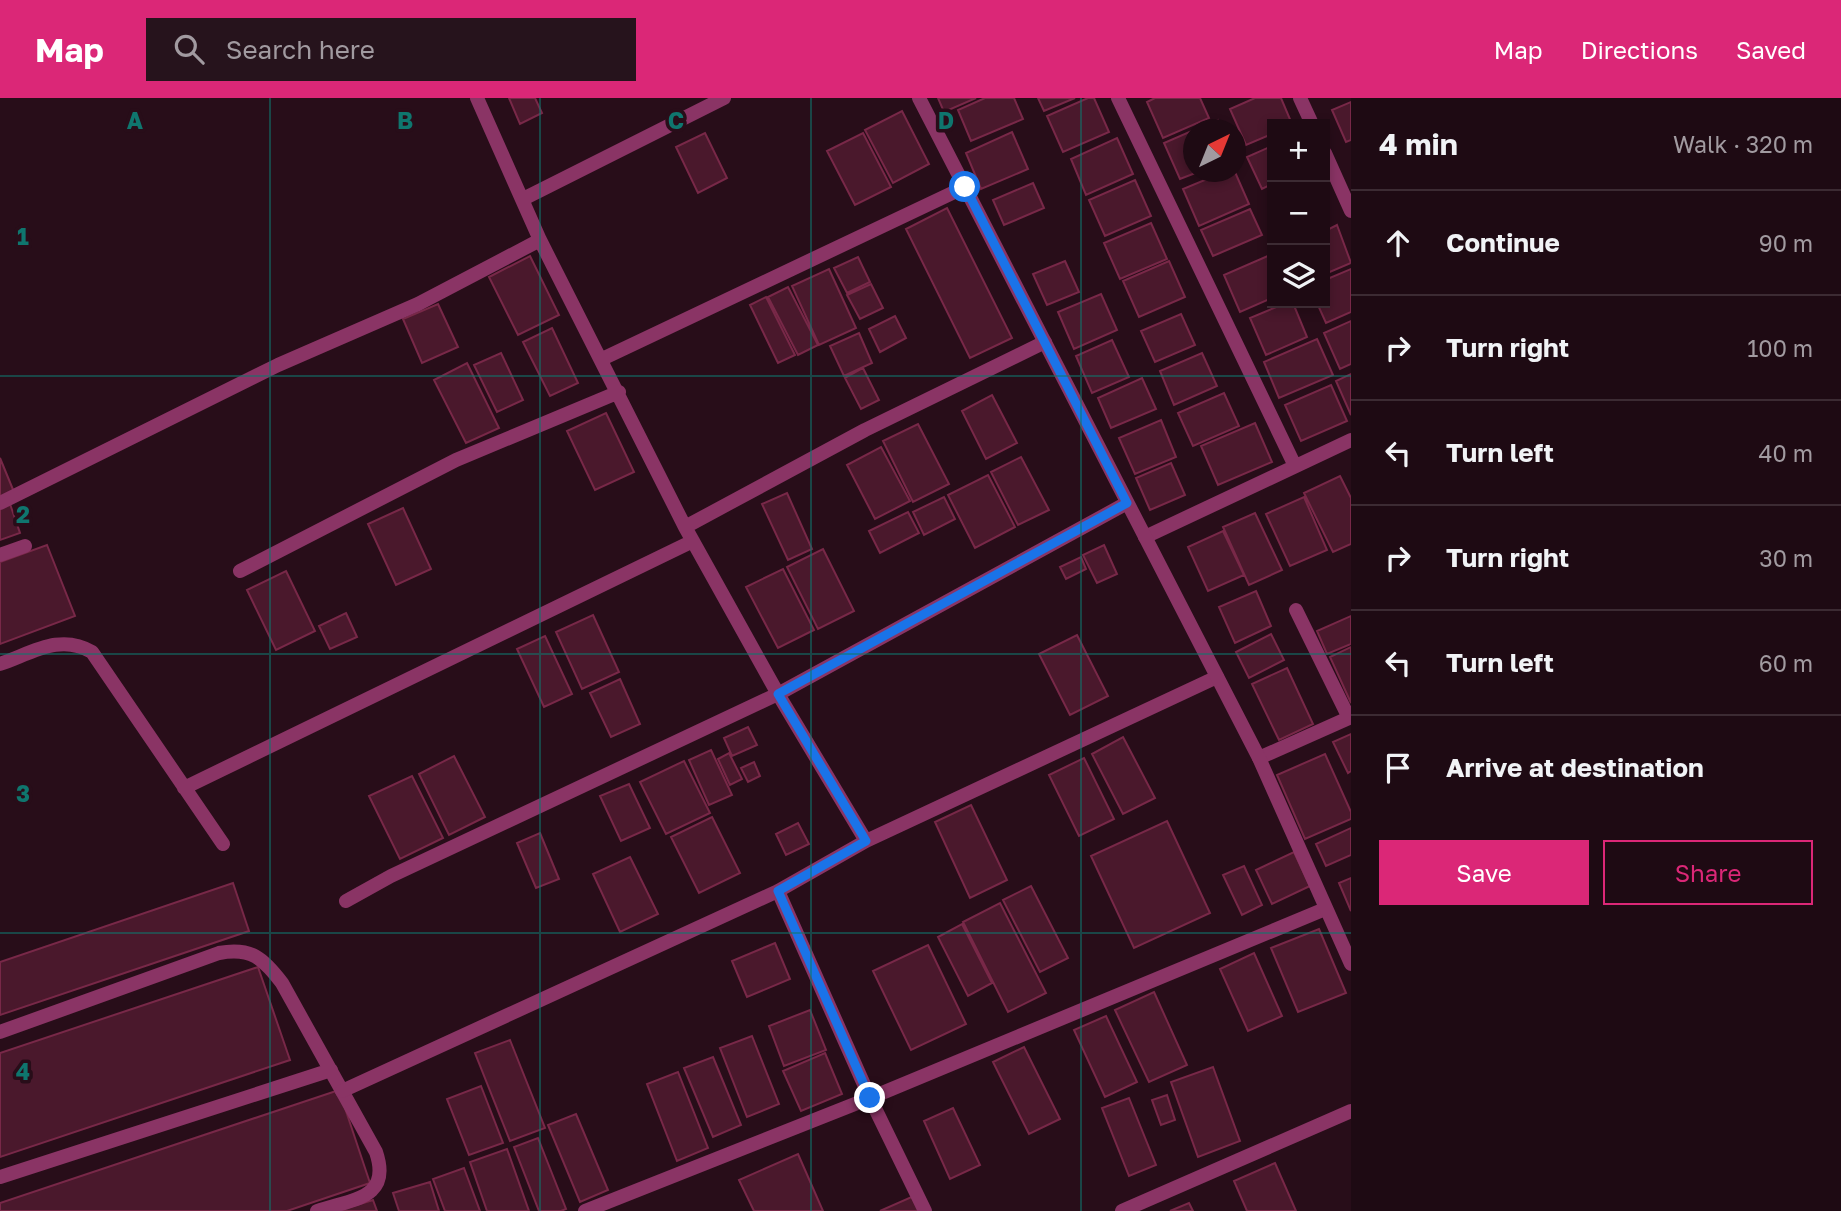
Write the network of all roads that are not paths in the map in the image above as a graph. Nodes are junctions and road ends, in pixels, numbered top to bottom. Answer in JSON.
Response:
{"nodes":[{"id":1,"x":477,"y":98,"type":"edge"},
{"id":2,"x":724,"y":98,"type":"edge"},
{"id":3,"x":919,"y":98,"type":"edge"},
{"id":4,"x":1118,"y":98,"type":"edge"},
{"id":5,"x":1300,"y":98,"type":"edge"},
{"id":6,"x":1310,"y":119,"type":"edge"},
{"id":7,"x":1330,"y":164,"type":"edge"},
{"id":8,"x":965,"y":187,"type":"junction"},
{"id":9,"x":523,"y":199,"type":"junction"},
{"id":10,"x":1351,"y":211,"type":"edge"},
{"id":11,"x":540,"y":240,"type":"junction"},
{"id":12,"x":1045,"y":342,"type":"junction"},
{"id":13,"x":602,"y":359,"type":"junction"},
{"id":14,"x":619,"y":392,"type":"junction"},
{"id":15,"x":1351,"y":440,"type":"edge"},
{"id":16,"x":1294,"y":466,"type":"junction"},
{"id":17,"x":0,"y":503,"type":"edge"},
{"id":18,"x":1127,"y":503,"type":"junction"},
{"id":19,"x":685,"y":527,"type":"junction"},
{"id":20,"x":1145,"y":537,"type":"junction"},
{"id":21,"x":693,"y":541,"type":"junction"},
{"id":22,"x":25,"y":546,"type":"dead end"},
{"id":23,"x":0,"y":555,"type":"edge"},
{"id":24,"x":240,"y":571,"type":"dead end"},
{"id":25,"x":1296,"y":610,"type":"dead end"},
{"id":26,"x":0,"y":664,"type":"edge"},
{"id":27,"x":1217,"y":677,"type":"junction"},
{"id":28,"x":778,"y":694,"type":"junction"},
{"id":29,"x":1350,"y":717,"type":"edge"},
{"id":30,"x":1259,"y":758,"type":"junction"},
{"id":31,"x":184,"y":788,"type":"junction"},
{"id":32,"x":866,"y":841,"type":"junction"},
{"id":33,"x":223,"y":844,"type":"dead end"},
{"id":34,"x":778,"y":891,"type":"junction"},
{"id":35,"x":346,"y":901,"type":"dead end"},
{"id":36,"x":1325,"y":909,"type":"junction"},
{"id":37,"x":1349,"y":956,"type":"edge"},
{"id":38,"x":0,"y":1032,"type":"edge"},
{"id":39,"x":331,"y":1070,"type":"junction"},
{"id":40,"x":342,"y":1090,"type":"junction"},
{"id":41,"x":870,"y":1098,"type":"junction"},
{"id":42,"x":1351,"y":1111,"type":"edge"},
{"id":43,"x":0,"y":1177,"type":"edge"},
{"id":44,"x":317,"y":1211,"type":"edge"},
{"id":45,"x":585,"y":1211,"type":"edge"},
{"id":46,"x":925,"y":1211,"type":"edge"},
{"id":47,"x":1122,"y":1211,"type":"edge"}],
"edges":[{"from":1,"to":9,"type":"street"},
{"from":2,"to":9,"type":"street"},
{"from":3,"to":8,"type":"street"},
{"from":4,"to":16,"type":"street"},
{"from":5,"to":6,"type":"street"},
{"from":7,"to":10,"type":"street"},
{"from":8,"to":12,"type":"street"},
{"from":8,"to":13,"type":"street"},
{"from":9,"to":11,"type":"street"},
{"from":11,"to":13,"type":"street"},
{"from":11,"to":17,"type":"street"},
{"from":12,"to":18,"type":"street"},
{"from":12,"to":19,"type":"street"},
{"from":13,"to":14,"type":"street"},
{"from":14,"to":19,"type":"street"},
{"from":14,"to":24,"type":"street"},
{"from":15,"to":16,"type":"street"},
{"from":16,"to":20,"type":"street"},
{"from":18,"to":20,"type":"street"},
{"from":18,"to":28,"type":"street"},
{"from":19,"to":21,"type":"street"},
{"from":20,"to":27,"type":"street"},
{"from":21,"to":28,"type":"street"},
{"from":21,"to":31,"type":"street"},
{"from":22,"to":23,"type":"street"},
{"from":25,"to":29,"type":"street"},
{"from":26,"to":31,"type":"street"},
{"from":27,"to":30,"type":"street"},
{"from":27,"to":32,"type":"street"},
{"from":28,"to":32,"type":"street"},
{"from":28,"to":35,"type":"street"},
{"from":29,"to":30,"type":"street"},
{"from":30,"to":36,"type":"street"},
{"from":31,"to":33,"type":"street"},
{"from":32,"to":34,"type":"street"},
{"from":34,"to":40,"type":"street"},
{"from":34,"to":41,"type":"street"},
{"from":36,"to":37,"type":"street"},
{"from":36,"to":41,"type":"street"},
{"from":38,"to":39,"type":"street"},
{"from":39,"to":40,"type":"street"},
{"from":39,"to":43,"type":"street"},
{"from":40,"to":44,"type":"street"},
{"from":41,"to":45,"type":"street"},
{"from":41,"to":46,"type":"street"},
{"from":42,"to":47,"type":"street"}]}
